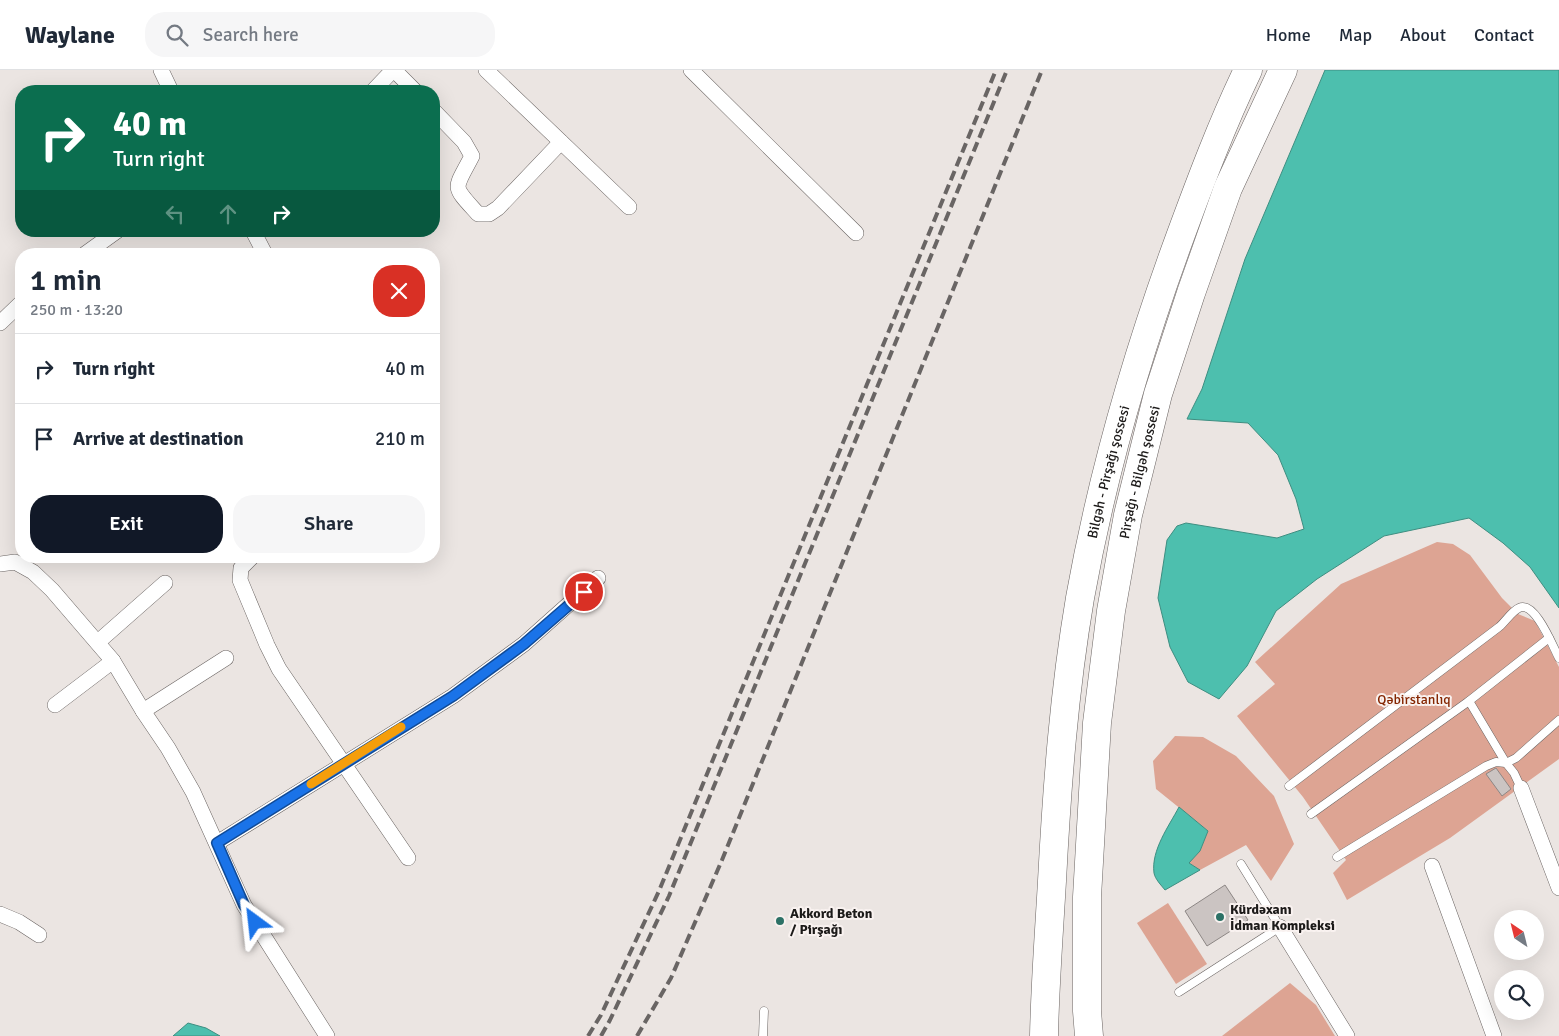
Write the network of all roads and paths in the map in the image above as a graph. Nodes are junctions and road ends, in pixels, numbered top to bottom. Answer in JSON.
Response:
{"nodes":[{"id":1,"x":161,"y":70,"type":"edge"},
{"id":2,"x":394,"y":70,"type":"edge"},
{"id":3,"x":486,"y":70,"type":"edge"},
{"id":4,"x":691,"y":70,"type":"edge"},
{"id":5,"x":1248,"y":70,"type":"edge"},
{"id":6,"x":1283,"y":70,"type":"edge"},
{"id":7,"x":168,"y":85,"type":"edge"},
{"id":8,"x":379,"y":85,"type":"edge"},
{"id":9,"x":409,"y":85,"type":"edge"},
{"id":10,"x":440,"y":117,"type":"edge"},
{"id":11,"x":561,"y":142,"type":"junction"},
{"id":12,"x":629,"y":207,"type":"dead end"},
{"id":13,"x":856,"y":233,"type":"dead end"},
{"id":14,"x":109,"y":237,"type":"edge"},
{"id":15,"x":93,"y":248,"type":"edge"},
{"id":16,"x":15,"y":308,"type":"edge"},
{"id":17,"x":0,"y":323,"type":"edge"},
{"id":18,"x":15,"y":562,"type":"edge"},
{"id":19,"x":17,"y":563,"type":"edge"},
{"id":20,"x":246,"y":563,"type":"edge"},
{"id":21,"x":0,"y":564,"type":"edge"},
{"id":22,"x":598,"y":578,"type":"dead end"},
{"id":23,"x":165,"y":583,"type":"dead end"},
{"id":24,"x":1549,"y":638,"type":"junction"},
{"id":25,"x":98,"y":642,"type":"junction"},
{"id":26,"x":226,"y":658,"type":"dead end"},
{"id":27,"x":1559,"y":658,"type":"edge"},
{"id":28,"x":114,"y":661,"type":"junction"},
{"id":29,"x":1469,"y":701,"type":"junction"},
{"id":30,"x":55,"y":705,"type":"dead end"},
{"id":31,"x":143,"y":711,"type":"junction"},
{"id":32,"x":1559,"y":720,"type":"edge"},
{"id":33,"x":1506,"y":763,"type":"junction"},
{"id":34,"x":342,"y":764,"type":"junction"},
{"id":35,"x":1289,"y":786,"type":"dead end"},
{"id":36,"x":1521,"y":788,"type":"joint"},
{"id":37,"x":1312,"y":814,"type":"dead end"},
{"id":38,"x":217,"y":843,"type":"junction"},
{"id":39,"x":1337,"y":857,"type":"dead end"},
{"id":40,"x":408,"y":858,"type":"dead end"},
{"id":41,"x":1241,"y":864,"type":"dead end"},
{"id":42,"x":1432,"y":866,"type":"dead end"},
{"id":43,"x":1559,"y":888,"type":"edge"},
{"id":44,"x":1051,"y":894,"type":"junction"},
{"id":45,"x":0,"y":914,"type":"edge"},
{"id":46,"x":1280,"y":927,"type":"junction"},
{"id":47,"x":39,"y":935,"type":"dead end"},
{"id":48,"x":1179,"y":992,"type":"dead end"},
{"id":49,"x":764,"y":1011,"type":"dead end"},
{"id":50,"x":327,"y":1036,"type":"edge"},
{"id":51,"x":763,"y":1036,"type":"edge"},
{"id":52,"x":1044,"y":1036,"type":"edge"},
{"id":53,"x":1061,"y":1036,"type":"edge"},
{"id":54,"x":1089,"y":1036,"type":"edge"},
{"id":55,"x":1347,"y":1036,"type":"edge"},
{"id":56,"x":1494,"y":1036,"type":"edge"}],
"edges":[{"from":1,"to":7,"type":"street"},
{"from":2,"to":8,"type":"street"},
{"from":2,"to":9,"type":"street"},
{"from":3,"to":11,"type":"street"},
{"from":4,"to":13,"type":"street"},
{"from":5,"to":44,"type":"highway","name":"Bilgəh - Pirşağı şossesi"},
{"from":6,"to":54,"type":"highway","name":"Pirşağı - Bilgəh şossesi"},
{"from":10,"to":11,"type":"street"},
{"from":11,"to":12,"type":"street"},
{"from":14,"to":15,"type":"street"},
{"from":16,"to":17,"type":"street"},
{"from":18,"to":21,"type":"street"},
{"from":19,"to":25,"type":"street"},
{"from":20,"to":34,"type":"street"},
{"from":22,"to":34,"type":"street"},
{"from":23,"to":25,"type":"street"},
{"from":24,"to":27,"type":"lane"},
{"from":24,"to":29,"type":"lane"},
{"from":24,"to":35,"type":"lane"},
{"from":25,"to":28,"type":"street"},
{"from":26,"to":31,"type":"street"},
{"from":28,"to":30,"type":"street"},
{"from":28,"to":31,"type":"street"},
{"from":29,"to":33,"type":"lane"},
{"from":29,"to":37,"type":"lane"},
{"from":31,"to":38,"type":"street"},
{"from":32,"to":33,"type":"lane"},
{"from":33,"to":36,"type":"lane"},
{"from":33,"to":39,"type":"lane"},
{"from":34,"to":38,"type":"street"},
{"from":34,"to":40,"type":"street"},
{"from":36,"to":43,"type":"street"},
{"from":38,"to":50,"type":"street"},
{"from":41,"to":46,"type":"lane"},
{"from":42,"to":56,"type":"street"},
{"from":44,"to":52,"type":"highway"},
{"from":44,"to":53,"type":"highway"},
{"from":45,"to":47,"type":"street"},
{"from":46,"to":48,"type":"lane"},
{"from":46,"to":55,"type":"street"},
{"from":49,"to":51,"type":"lane"}]}
